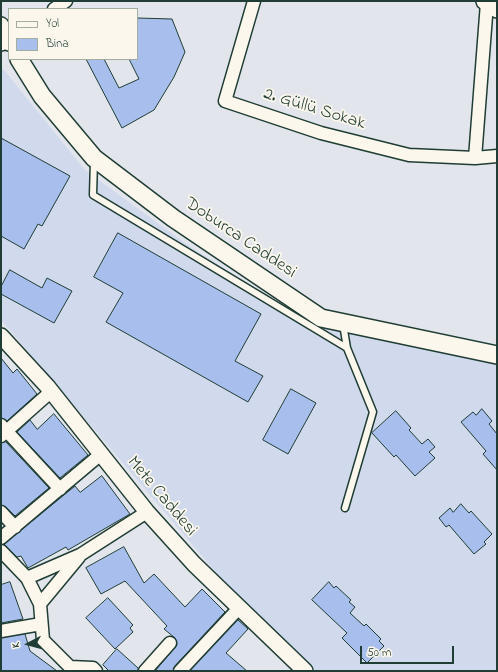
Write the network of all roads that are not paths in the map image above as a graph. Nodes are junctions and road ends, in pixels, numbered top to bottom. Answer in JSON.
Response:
{"nodes":[{"id":1,"x":66,"y":1,"type":"edge"},
{"id":2,"x":254,"y":1,"type":"edge"},
{"id":3,"x":490,"y":4,"type":"edge"},
{"id":4,"x":56,"y":8,"type":"edge"},
{"id":5,"x":20,"y":60,"type":"edge"},
{"id":6,"x":497,"y":156,"type":"edge"},
{"id":7,"x":94,"y":158,"type":"junction"},
{"id":8,"x":475,"y":158,"type":"junction"},
{"id":9,"x":343,"y":322,"type":"junction"},
{"id":10,"x":1,"y":336,"type":"edge"},
{"id":11,"x":347,"y":348,"type":"junction"},
{"id":12,"x":497,"y":355,"type":"edge"},
{"id":13,"x":46,"y":396,"type":"dead end"},
{"id":14,"x":3,"y":430,"type":"edge"},
{"id":15,"x":101,"y":454,"type":"junction"},
{"id":16,"x":60,"y":489,"type":"junction"},
{"id":17,"x":345,"y":508,"type":"dead end"},
{"id":18,"x":1,"y":512,"type":"edge"},
{"id":19,"x":147,"y":512,"type":"junction"},
{"id":20,"x":15,"y":527,"type":"junction"},
{"id":21,"x":1,"y":538,"type":"edge"},
{"id":22,"x":1,"y":551,"type":"edge"},
{"id":23,"x":80,"y":555,"type":"junction"},
{"id":24,"x":27,"y":578,"type":"junction"},
{"id":25,"x":40,"y":604,"type":"junction"},
{"id":26,"x":239,"y":608,"type":"junction"},
{"id":27,"x":41,"y":624,"type":"junction"},
{"id":28,"x":1,"y":631,"type":"edge"},
{"id":29,"x":170,"y":643,"type":"dead end"},
{"id":30,"x":65,"y":669,"type":"edge"},
{"id":31,"x":96,"y":671,"type":"edge"},
{"id":32,"x":145,"y":671,"type":"edge"},
{"id":33,"x":180,"y":671,"type":"edge"},
{"id":34,"x":305,"y":671,"type":"edge"}],
"edges":[{"from":1,"to":4,"type":"street"},
{"from":2,"to":8,"type":"street","name":"2. Güllü Sokak"},
{"from":3,"to":8,"type":"street"},
{"from":5,"to":7,"type":"main road","name":"Doburca Caddesi"},
{"from":6,"to":8,"type":"street","name":"2. Güllü Sokak"},
{"from":7,"to":9,"type":"main road","name":"Doburca Caddesi"},
{"from":7,"to":11,"type":"lane"},
{"from":9,"to":11,"type":"lane"},
{"from":9,"to":12,"type":"main road","name":"Doburca Caddesi"},
{"from":10,"to":15,"type":"street","name":"Mete Caddesi"},
{"from":11,"to":17,"type":"lane"},
{"from":13,"to":14,"type":"street"},
{"from":14,"to":16,"type":"street"},
{"from":15,"to":16,"type":"street"},
{"from":15,"to":19,"type":"street","name":"Mete Caddesi"},
{"from":16,"to":20,"type":"street"},
{"from":18,"to":20,"type":"street"},
{"from":19,"to":23,"type":"street"},
{"from":19,"to":26,"type":"street","name":"Mete Caddesi"},
{"from":20,"to":21,"type":"street"},
{"from":22,"to":24,"type":"street"},
{"from":23,"to":24,"type":"street"},
{"from":23,"to":25,"type":"street"},
{"from":24,"to":25,"type":"street"},
{"from":25,"to":27,"type":"street"},
{"from":26,"to":33,"type":"street"},
{"from":26,"to":34,"type":"street","name":"Mete Caddesi"},
{"from":27,"to":28,"type":"street"},
{"from":27,"to":30,"type":"street"},
{"from":29,"to":32,"type":"street"},
{"from":30,"to":31,"type":"street"}]}
